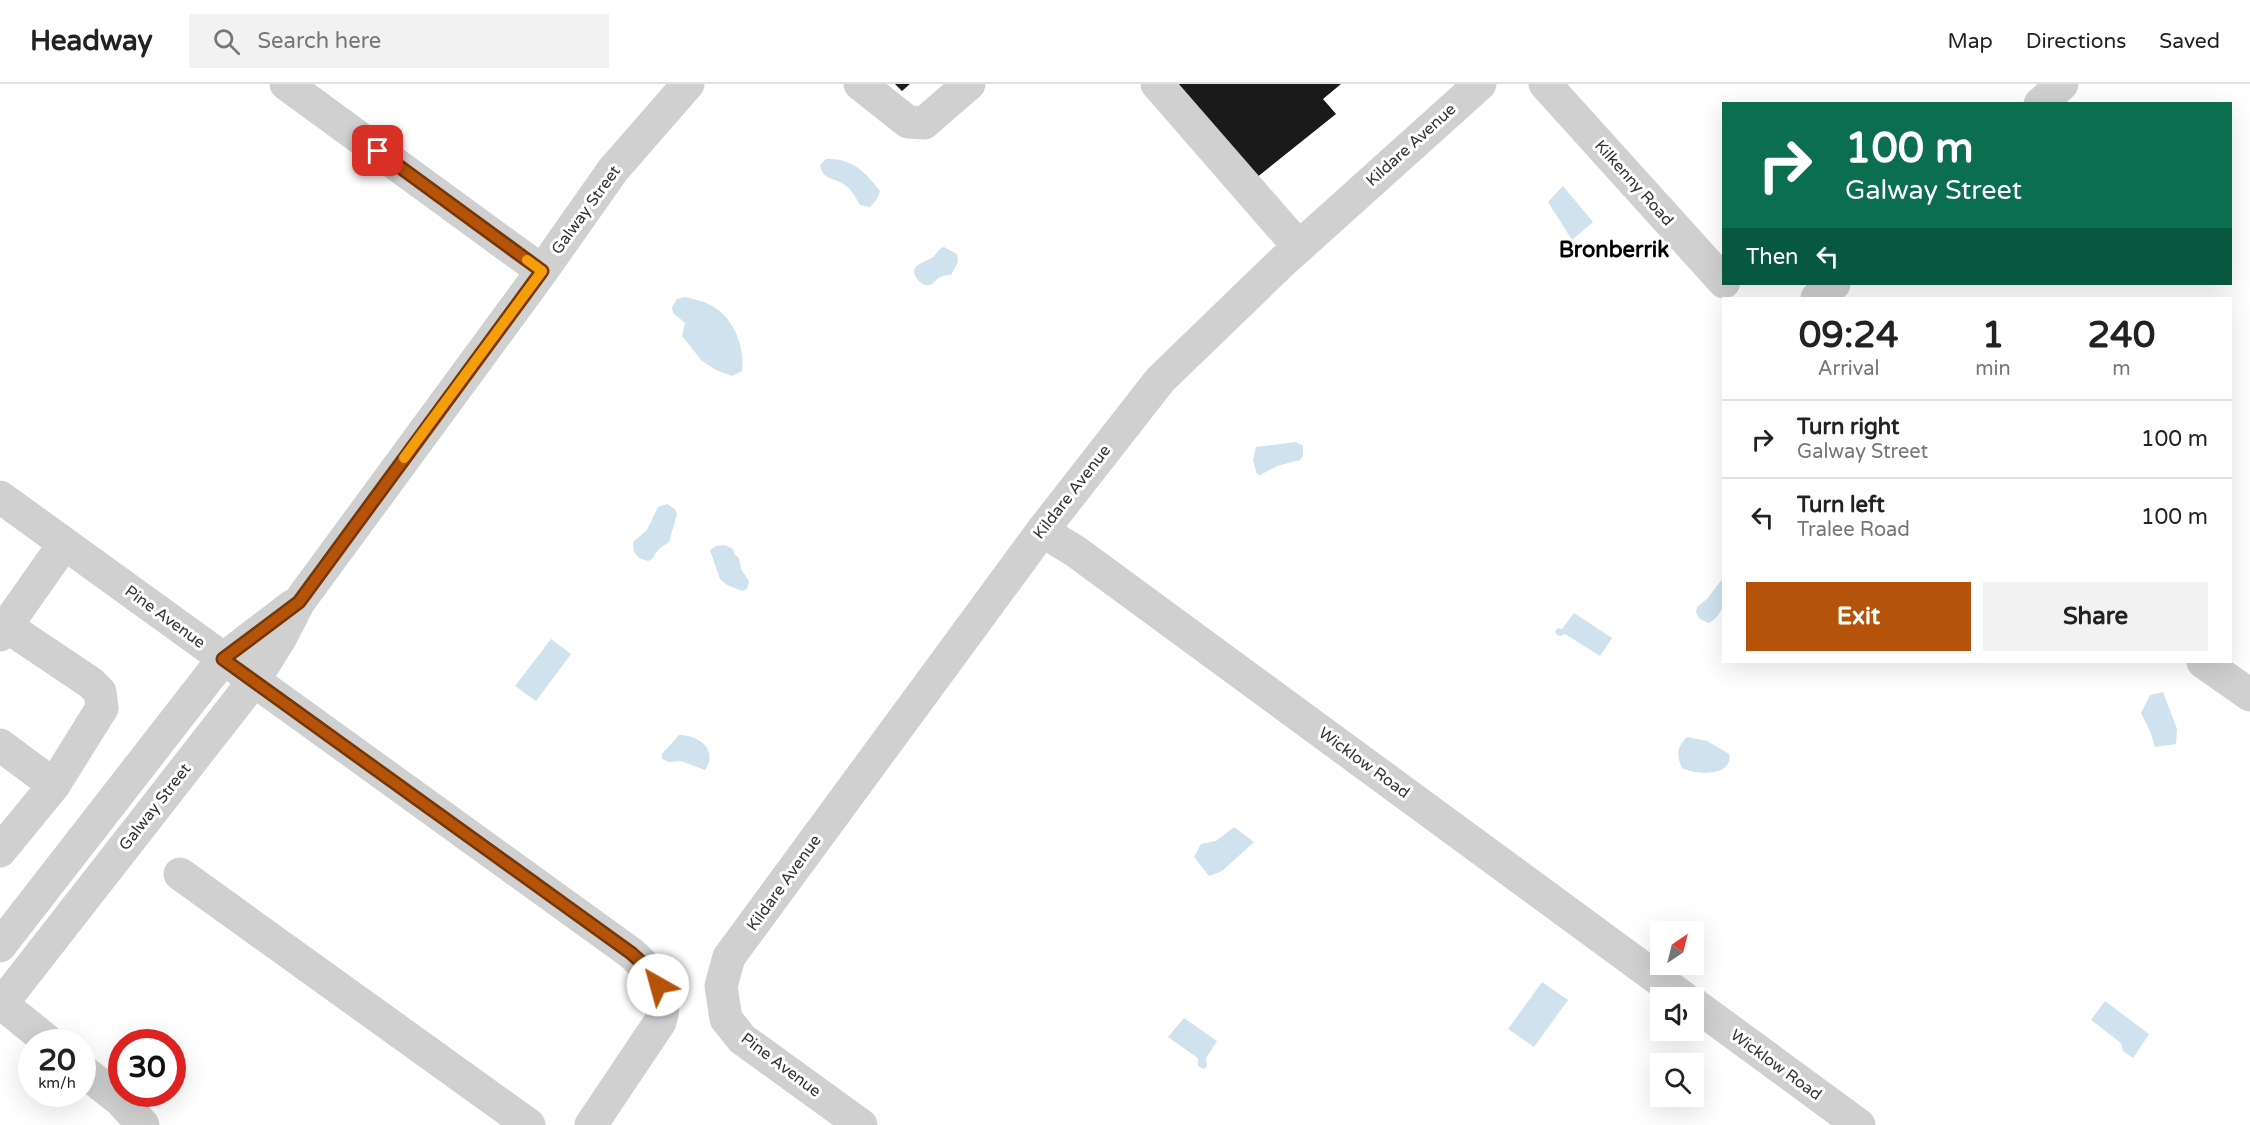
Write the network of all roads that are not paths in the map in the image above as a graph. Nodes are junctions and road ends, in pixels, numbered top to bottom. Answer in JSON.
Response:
{"nodes":[{"id":1,"x":286,"y":84,"type":"edge"},
{"id":2,"x":688,"y":84,"type":"edge"},
{"id":3,"x":860,"y":84,"type":"edge"},
{"id":4,"x":969,"y":84,"type":"edge"},
{"id":5,"x":1157,"y":84,"type":"edge"},
{"id":6,"x":1479,"y":84,"type":"edge"},
{"id":7,"x":1545,"y":84,"type":"edge"},
{"id":8,"x":2062,"y":84,"type":"edge"},
{"id":9,"x":2042,"y":102,"type":"edge"},
{"id":10,"x":1299,"y":247,"type":"junction"},
{"id":11,"x":542,"y":271,"type":"junction"},
{"id":12,"x":1722,"y":281,"type":"edge"},
{"id":13,"x":1726,"y":285,"type":"edge"},
{"id":14,"x":1833,"y":285,"type":"edge"},
{"id":15,"x":1738,"y":297,"type":"edge"},
{"id":16,"x":1817,"y":297,"type":"edge"},
{"id":17,"x":0,"y":497,"type":"edge"},
{"id":18,"x":1042,"y":531,"type":"junction"},
{"id":19,"x":64,"y":544,"type":"junction"},
{"id":20,"x":299,"y":602,"type":"junction"},
{"id":21,"x":3,"y":631,"type":"edge"},
{"id":22,"x":223,"y":659,"type":"junction"},
{"id":23,"x":2205,"y":663,"type":"edge"},
{"id":24,"x":253,"y":682,"type":"junction"},
{"id":25,"x":2250,"y":695,"type":"edge"},
{"id":26,"x":0,"y":745,"type":"edge"},
{"id":27,"x":54,"y":785,"type":"junction"},
{"id":28,"x":0,"y":851,"type":"edge"},
{"id":29,"x":180,"y":874,"type":"dead end"},
{"id":30,"x":48,"y":886,"type":"junction"},
{"id":31,"x":0,"y":946,"type":"edge"},
{"id":32,"x":729,"y":957,"type":"joint"},
{"id":33,"x":1669,"y":987,"type":"edge"},
{"id":34,"x":0,"y":1005,"type":"edge"},
{"id":35,"x":1704,"y":1011,"type":"edge"},
{"id":36,"x":32,"y":1029,"type":"edge"},
{"id":37,"x":96,"y":1088,"type":"edge"},
{"id":38,"x":115,"y":1113,"type":"edge"},
{"id":39,"x":143,"y":1125,"type":"edge"},
{"id":40,"x":529,"y":1125,"type":"edge"},
{"id":41,"x":591,"y":1125,"type":"edge"},
{"id":42,"x":861,"y":1125,"type":"edge"},
{"id":43,"x":1859,"y":1125,"type":"edge"}],
"edges":[{"from":1,"to":11,"type":"street"},
{"from":2,"to":11,"type":"street","name":"Galway Street"},
{"from":3,"to":4,"type":"street"},
{"from":5,"to":10,"type":"street"},
{"from":6,"to":10,"type":"street","name":"Kildare Avenue"},
{"from":7,"to":12,"type":"street","name":"Kilkenny Road"},
{"from":8,"to":9,"type":"street"},
{"from":10,"to":18,"type":"street","name":"Kildare Avenue"},
{"from":11,"to":20,"type":"street","name":"Galway Street"},
{"from":13,"to":15,"type":"street","name":"Kilkenny Road"},
{"from":14,"to":16,"type":"street"},
{"from":17,"to":19,"type":"street","name":"Pine Avenue"},
{"from":18,"to":32,"type":"street","name":"Kildare Avenue"},
{"from":18,"to":33,"type":"street","name":"Wicklow Road"},
{"from":19,"to":21,"type":"street"},
{"from":19,"to":22,"type":"street","name":"Pine Avenue"},
{"from":20,"to":22,"type":"street","name":"Galway Street"},
{"from":20,"to":24,"type":"street","name":"Galway Street"},
{"from":21,"to":27,"type":"street"},
{"from":22,"to":24,"type":"street","name":"Pine Avenue"},
{"from":22,"to":30,"type":"street","name":"Galway Street"},
{"from":23,"to":25,"type":"street"},
{"from":24,"to":34,"type":"street","name":"Galway Street"},
{"from":24,"to":41,"type":"street","name":"Pine Avenue"},
{"from":26,"to":27,"type":"street"},
{"from":27,"to":28,"type":"street"},
{"from":29,"to":40,"type":"street"},
{"from":30,"to":31,"type":"street","name":"Galway Street"},
{"from":30,"to":34,"type":"street"},
{"from":32,"to":42,"type":"street","name":"Pine Avenue"},
{"from":34,"to":36,"type":"street"},
{"from":35,"to":43,"type":"street","name":"Wicklow Road"},
{"from":37,"to":38,"type":"street"},
{"from":38,"to":39,"type":"street"}]}
